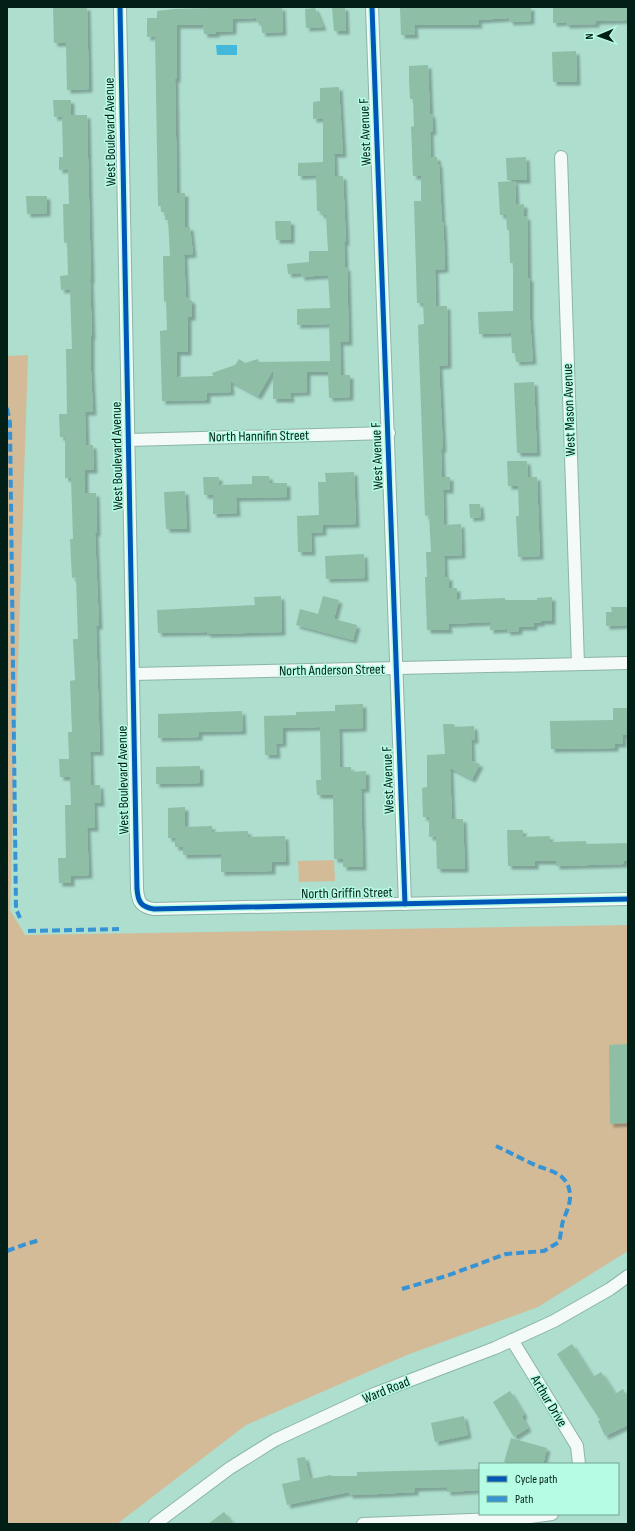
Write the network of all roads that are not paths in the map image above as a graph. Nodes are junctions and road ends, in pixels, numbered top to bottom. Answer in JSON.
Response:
{"nodes":[{"id":1,"x":120,"y":7,"type":"edge"},
{"id":2,"x":372,"y":7,"type":"edge"},
{"id":3,"x":561,"y":157,"type":"dead end"},
{"id":4,"x":389,"y":433,"type":"junction"},
{"id":5,"x":128,"y":440,"type":"junction"},
{"id":6,"x":628,"y":662,"type":"edge"},
{"id":7,"x":578,"y":664,"type":"junction"},
{"id":8,"x":396,"y":668,"type":"junction"},
{"id":9,"x":133,"y":674,"type":"junction"},
{"id":10,"x":628,"y":899,"type":"edge"},
{"id":11,"x":140,"y":904,"type":"joint"},
{"id":12,"x":405,"y":904,"type":"junction"},
{"id":13,"x":628,"y":1276,"type":"edge"},
{"id":14,"x":512,"y":1340,"type":"junction"},
{"id":15,"x":579,"y":1463,"type":"edge"},
{"id":16,"x":545,"y":1515,"type":"edge"},
{"id":17,"x":155,"y":1524,"type":"edge"},
{"id":18,"x":363,"y":1524,"type":"edge"}],
"edges":[{"from":1,"to":5,"type":"street","name":"West Boulevard Avenue"},
{"from":2,"to":4,"type":"street","name":"West Avenue F"},
{"from":3,"to":7,"type":"street","name":"West Mason Avenue"},
{"from":4,"to":5,"type":"street","name":"North Hannifin Street"},
{"from":4,"to":8,"type":"street","name":"West Avenue F"},
{"from":5,"to":9,"type":"street","name":"West Boulevard Avenue"},
{"from":6,"to":7,"type":"street","name":"North Anderson Street"},
{"from":7,"to":8,"type":"street","name":"North Anderson Street"},
{"from":8,"to":9,"type":"street","name":"North Anderson Street"},
{"from":8,"to":12,"type":"street","name":"West Avenue F"},
{"from":9,"to":11,"type":"street","name":"West Boulevard Avenue"},
{"from":10,"to":12,"type":"street","name":"North Griffin Street"},
{"from":11,"to":12,"type":"street","name":"North Griffin Street"},
{"from":13,"to":14,"type":"street","name":"Ward Road"},
{"from":14,"to":15,"type":"street","name":"Arthur Drive"},
{"from":14,"to":17,"type":"street","name":"Ward Road"},
{"from":16,"to":18,"type":"street"}]}
